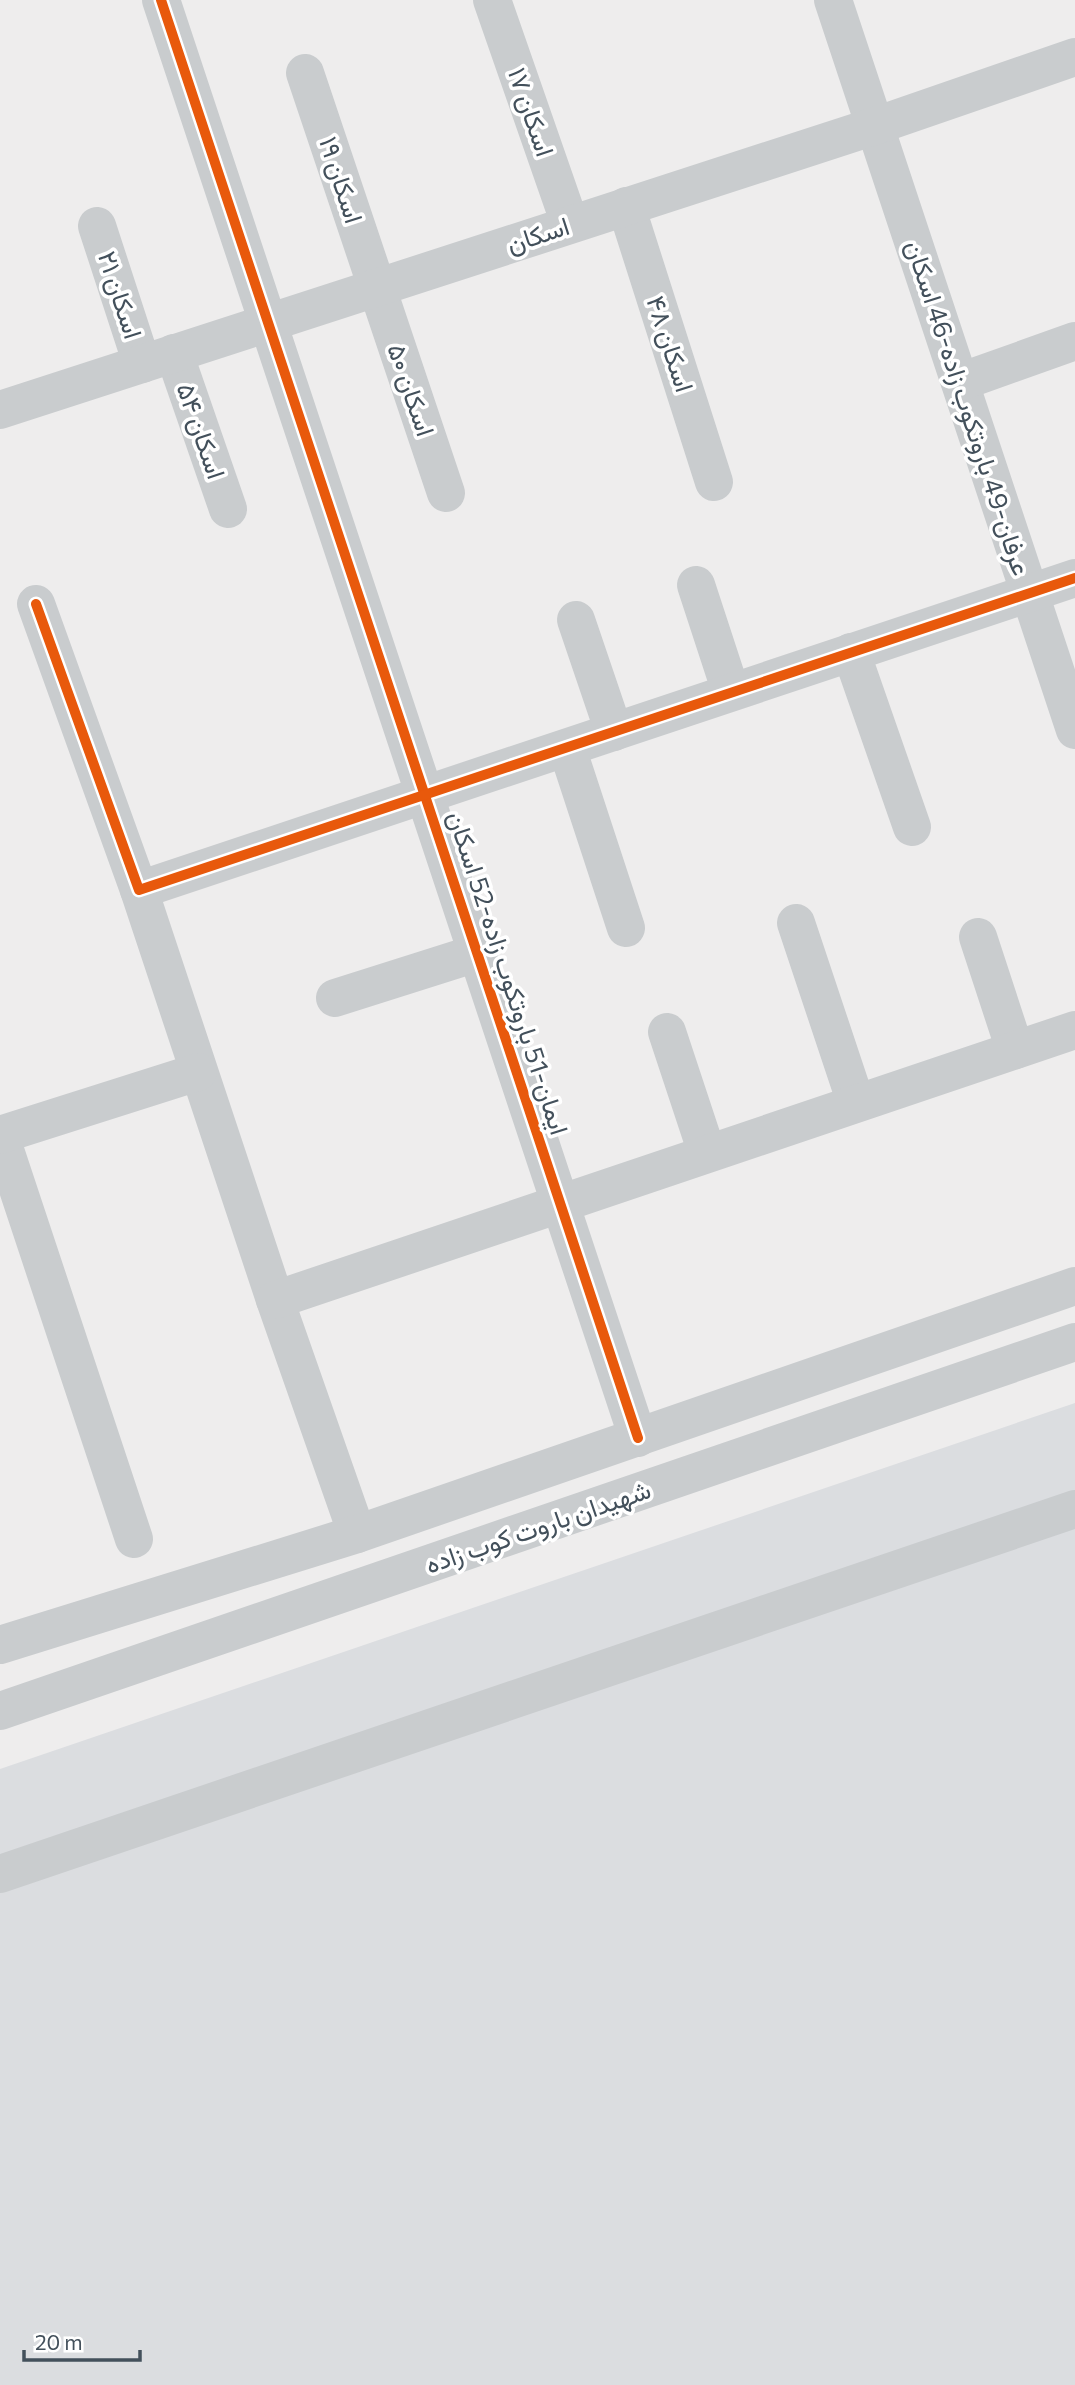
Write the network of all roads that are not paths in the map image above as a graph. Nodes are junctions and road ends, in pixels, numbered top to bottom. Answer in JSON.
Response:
{"nodes":[{"id":1,"x":161,"y":0,"type":"edge"},
{"id":2,"x":492,"y":0,"type":"edge"},
{"id":3,"x":833,"y":0,"type":"edge"},
{"id":4,"x":1075,"y":57,"type":"edge"},
{"id":5,"x":305,"y":73,"type":"dead end"},
{"id":6,"x":875,"y":126,"type":"junction"},
{"id":7,"x":626,"y":206,"type":"junction"},
{"id":8,"x":570,"y":224,"type":"junction"},
{"id":9,"x":97,"y":226,"type":"dead end"},
{"id":10,"x":377,"y":288,"type":"junction"},
{"id":11,"x":268,"y":323,"type":"junction"},
{"id":12,"x":1075,"y":341,"type":"edge"},
{"id":13,"x":158,"y":359,"type":"junction"},
{"id":14,"x":960,"y":382,"type":"junction"},
{"id":15,"x":0,"y":410,"type":"edge"},
{"id":16,"x":714,"y":482,"type":"dead end"},
{"id":17,"x":446,"y":493,"type":"dead end"},
{"id":18,"x":228,"y":509,"type":"dead end"},
{"id":19,"x":1075,"y":578,"type":"edge"},
{"id":20,"x":696,"y":585,"type":"dead end"},
{"id":21,"x":1029,"y":592,"type":"junction"},
{"id":22,"x":36,"y":604,"type":"dead end"},
{"id":23,"x":576,"y":620,"type":"dead end"},
{"id":24,"x":850,"y":652,"type":"junction"},
{"id":25,"x":731,"y":692,"type":"junction"},
{"id":26,"x":1075,"y":730,"type":"edge"},
{"id":27,"x":614,"y":732,"type":"junction"},
{"id":28,"x":566,"y":748,"type":"junction"},
{"id":29,"x":425,"y":795,"type":"junction"},
{"id":30,"x":912,"y":827,"type":"dead end"},
{"id":31,"x":139,"y":890,"type":"junction"},
{"id":32,"x":796,"y":923,"type":"dead end"},
{"id":33,"x":626,"y":928,"type":"dead end"},
{"id":34,"x":978,"y":937,"type":"dead end"},
{"id":35,"x":477,"y":953,"type":"junction"},
{"id":36,"x":335,"y":998,"type":"dead end"},
{"id":37,"x":1075,"y":1030,"type":"edge"},
{"id":38,"x":667,"y":1032,"type":"dead end"},
{"id":39,"x":1016,"y":1050,"type":"junction"},
{"id":40,"x":198,"y":1072,"type":"junction"},
{"id":41,"x":856,"y":1103,"type":"junction"},
{"id":42,"x":0,"y":1135,"type":"edge"},
{"id":43,"x":707,"y":1153,"type":"junction"},
{"id":44,"x":560,"y":1203,"type":"junction"},
{"id":45,"x":1075,"y":1286,"type":"edge"},
{"id":46,"x":275,"y":1300,"type":"junction"},
{"id":47,"x":1075,"y":1342,"type":"edge"},
{"id":48,"x":638,"y":1438,"type":"junction"},
{"id":49,"x":1075,"y":1509,"type":"edge"},
{"id":50,"x":356,"y":1534,"type":"junction"},
{"id":51,"x":134,"y":1539,"type":"dead end"},
{"id":52,"x":0,"y":1645,"type":"edge"},
{"id":53,"x":0,"y":1711,"type":"edge"},
{"id":54,"x":0,"y":1874,"type":"edge"}],
"edges":[{"from":1,"to":11,"type":"street","name":"ایمان-51 باروتکوب زاده-52 اسکان"},
{"from":2,"to":8,"type":"street","name":"اسکان ۱۷"},
{"from":3,"to":6,"type":"street","name":"عرفان-49 باروتکوب زاده-46 اسکان"},
{"from":4,"to":6,"type":"street","name":"اسکان"},
{"from":5,"to":10,"type":"street","name":"اسکان ۱۹"},
{"from":6,"to":7,"type":"street","name":"اسکان"},
{"from":6,"to":14,"type":"street","name":"عرفان-49 باروتکوب زاده-46 اسکان"},
{"from":7,"to":8,"type":"street","name":"اسکان"},
{"from":7,"to":16,"type":"street","name":"اسکان ۴۸"},
{"from":8,"to":10,"type":"street","name":"اسکان"},
{"from":9,"to":13,"type":"street","name":"اسکان ۲۱"},
{"from":10,"to":11,"type":"street","name":"اسکان"},
{"from":10,"to":17,"type":"street","name":"اسکان ۵۰"},
{"from":11,"to":13,"type":"street","name":"اسکان"},
{"from":11,"to":29,"type":"street","name":"ایمان-51 باروتکوب زاده-52 اسکان"},
{"from":12,"to":14,"type":"street"},
{"from":13,"to":15,"type":"street","name":"اسکان"},
{"from":13,"to":18,"type":"street","name":"اسکان ۵۴"},
{"from":14,"to":21,"type":"street","name":"عرفان-49 باروتکوب زاده-46 اسکان"},
{"from":19,"to":21,"type":"street"},
{"from":20,"to":25,"type":"street"},
{"from":21,"to":24,"type":"street"},
{"from":21,"to":26,"type":"street","name":"عرفان-49 باروتکوب زاده-46 اسکان"},
{"from":22,"to":31,"type":"street"},
{"from":23,"to":27,"type":"street"},
{"from":24,"to":25,"type":"street"},
{"from":24,"to":30,"type":"street"},
{"from":25,"to":27,"type":"street"},
{"from":27,"to":28,"type":"street"},
{"from":28,"to":29,"type":"street"},
{"from":28,"to":33,"type":"street"},
{"from":29,"to":31,"type":"street"},
{"from":29,"to":35,"type":"street","name":"ایمان-51 باروتکوب زاده-52 اسکان"},
{"from":31,"to":40,"type":"street"},
{"from":32,"to":41,"type":"street"},
{"from":34,"to":39,"type":"street"},
{"from":35,"to":36,"type":"street"},
{"from":35,"to":44,"type":"street","name":"ایمان-51 باروتکوب زاده-52 اسکان"},
{"from":37,"to":39,"type":"street"},
{"from":38,"to":43,"type":"street"},
{"from":39,"to":41,"type":"street"},
{"from":40,"to":42,"type":"street"},
{"from":40,"to":46,"type":"street"},
{"from":41,"to":43,"type":"street"},
{"from":42,"to":51,"type":"street"},
{"from":43,"to":44,"type":"street"},
{"from":44,"to":46,"type":"street"},
{"from":44,"to":48,"type":"street","name":"ایمان-51 باروتکوب زاده-52 اسکان"},
{"from":45,"to":48,"type":"street","name":"شهیدان باروت کوب زاده"},
{"from":46,"to":50,"type":"street"},
{"from":47,"to":53,"type":"street","name":"شهیدان باروت کوب زاده"},
{"from":48,"to":50,"type":"street","name":"شهیدان باروت کوب زاده"},
{"from":49,"to":54,"type":"street"},
{"from":50,"to":52,"type":"street","name":"شهیدان باروت کوب زاده"}]}
